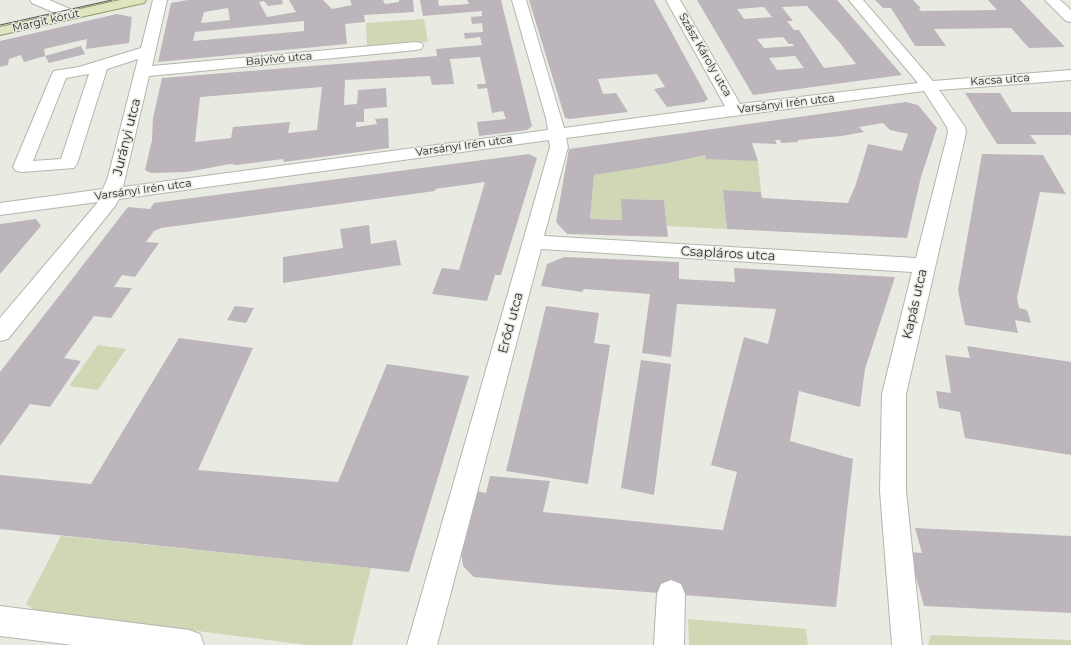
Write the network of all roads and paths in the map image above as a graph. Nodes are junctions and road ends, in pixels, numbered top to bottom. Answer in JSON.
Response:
{"nodes":[{"id":1,"x":70,"y":0,"type":"edge"},
{"id":2,"x":139,"y":0,"type":"edge"},
{"id":3,"x":160,"y":0,"type":"edge"},
{"id":4,"x":519,"y":0,"type":"edge"},
{"id":5,"x":673,"y":0,"type":"edge"},
{"id":6,"x":856,"y":0,"type":"edge"},
{"id":7,"x":1052,"y":0,"type":"edge"},
{"id":8,"x":37,"y":5,"type":"edge"},
{"id":9,"x":72,"y":15,"type":"junction"},
{"id":10,"x":1071,"y":18,"type":"edge"},
{"id":11,"x":0,"y":31,"type":"edge"},
{"id":12,"x":416,"y":46,"type":"dead end"},
{"id":13,"x":147,"y":51,"type":"junction"},
{"id":14,"x":100,"y":66,"type":"junction"},
{"id":15,"x":142,"y":72,"type":"junction"},
{"id":16,"x":1071,"y":75,"type":"edge"},
{"id":17,"x":926,"y":82,"type":"junction"},
{"id":18,"x":735,"y":110,"type":"junction"},
{"id":19,"x":556,"y":132,"type":"junction"},
{"id":20,"x":111,"y":194,"type":"junction"},
{"id":21,"x":0,"y":209,"type":"edge"},
{"id":22,"x":533,"y":242,"type":"junction"},
{"id":23,"x":924,"y":266,"type":"junction"},
{"id":24,"x":0,"y":333,"type":"edge"},
{"id":25,"x":670,"y":594,"type":"dead end"},
{"id":26,"x":0,"y":621,"type":"edge"},
{"id":27,"x":189,"y":645,"type":"edge"},
{"id":28,"x":422,"y":645,"type":"edge"},
{"id":29,"x":669,"y":645,"type":"edge"},
{"id":30,"x":907,"y":645,"type":"edge"}],
"edges":[{"from":1,"to":8,"type":"main road","name":"Margit körút"},
{"from":2,"to":9,"type":"main road","name":"Margit körút"},
{"from":3,"to":13,"type":"street","name":"Jurányi utca"},
{"from":4,"to":19,"type":"street","name":"Erőd utca"},
{"from":5,"to":18,"type":"street","name":"Szász Károly utca"},
{"from":6,"to":17,"type":"street","name":"Kapás utca"},
{"from":7,"to":10,"type":"street"},
{"from":8,"to":9,"type":"street"},
{"from":9,"to":11,"type":"main road","name":"Margit körút"},
{"from":12,"to":15,"type":"street","name":"Bajvívó utca"},
{"from":13,"to":14,"type":"street"},
{"from":13,"to":15,"type":"street","name":"Jurányi utca"},
{"from":14,"to":14,"type":"street"},
{"from":15,"to":20,"type":"street","name":"Jurányi utca"},
{"from":16,"to":17,"type":"street","name":"Kacsa utca"},
{"from":17,"to":18,"type":"street","name":"Varsányi Irén utca"},
{"from":17,"to":23,"type":"street","name":"Kapás utca"},
{"from":18,"to":19,"type":"street","name":"Varsányi Irén utca"},
{"from":19,"to":20,"type":"street","name":"Varsányi Irén utca"},
{"from":19,"to":22,"type":"street","name":"Erőd utca"},
{"from":20,"to":21,"type":"street","name":"Varsányi Irén utca"},
{"from":20,"to":24,"type":"street","name":"Jurányi utca"},
{"from":22,"to":23,"type":"street","name":"Csapláros utca"},
{"from":22,"to":28,"type":"street","name":"Erőd utca"},
{"from":23,"to":30,"type":"street","name":"Kapás utca"},
{"from":25,"to":29,"type":"street"},
{"from":26,"to":27,"type":"street"}]}
